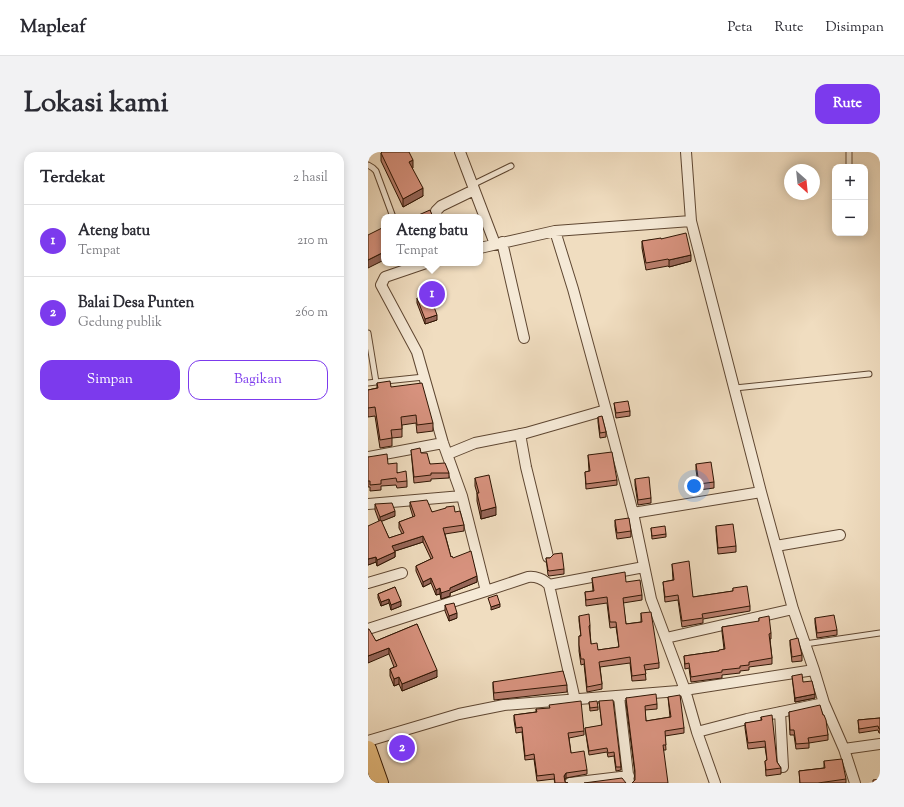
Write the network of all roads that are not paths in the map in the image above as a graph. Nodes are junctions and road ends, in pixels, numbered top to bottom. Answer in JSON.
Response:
{"nodes":[{"id":1,"x":460,"y":152,"type":"edge"},
{"id":2,"x":686,"y":152,"type":"edge"},
{"id":3,"x":850,"y":152,"type":"edge"},
{"id":4,"x":849,"y":164,"type":"edge"},
{"id":5,"x":368,"y":165,"type":"edge"},
{"id":6,"x":511,"y":166,"type":"dead end"},
{"id":7,"x":473,"y":187,"type":"junction"},
{"id":8,"x":392,"y":214,"type":"edge"},
{"id":9,"x":436,"y":214,"type":"edge"},
{"id":10,"x":692,"y":221,"type":"junction"},
{"id":11,"x":555,"y":230,"type":"junction"},
{"id":12,"x":498,"y":243,"type":"junction"},
{"id":13,"x":483,"y":247,"type":"edge"},
{"id":14,"x":417,"y":266,"type":"edge"},
{"id":15,"x":368,"y":333,"type":"edge"},
{"id":16,"x":524,"y":338,"type":"dead end"},
{"id":17,"x":869,"y":374,"type":"dead end"},
{"id":18,"x":424,"y":377,"type":"junction"},
{"id":19,"x":376,"y":382,"type":"junction"},
{"id":20,"x":368,"y":383,"type":"edge"},
{"id":21,"x":735,"y":388,"type":"junction"},
{"id":22,"x":606,"y":410,"type":"junction"},
{"id":23,"x":520,"y":434,"type":"junction"},
{"id":24,"x":443,"y":442,"type":"junction"},
{"id":25,"x":448,"y":454,"type":"junction"},
{"id":26,"x":368,"y":456,"type":"edge"},
{"id":27,"x":761,"y":492,"type":"junction"},
{"id":28,"x":462,"y":496,"type":"junction"},
{"id":29,"x":368,"y":504,"type":"edge"},
{"id":30,"x":633,"y":513,"type":"junction"},
{"id":31,"x":840,"y":535,"type":"dead end"},
{"id":32,"x":776,"y":546,"type":"junction"},
{"id":33,"x":548,"y":557,"type":"edge"},
{"id":34,"x":644,"y":567,"type":"junction"},
{"id":35,"x":402,"y":572,"type":"dead end"},
{"id":36,"x":368,"y":583,"type":"edge"},
{"id":37,"x":549,"y":585,"type":"junction"},
{"id":38,"x":486,"y":592,"type":"junction"},
{"id":39,"x":793,"y":609,"type":"junction"},
{"id":40,"x":368,"y":629,"type":"edge"},
{"id":41,"x":880,"y":633,"type":"edge"},
{"id":42,"x":666,"y":638,"type":"junction"},
{"id":43,"x":805,"y":644,"type":"junction"},
{"id":44,"x":814,"y":670,"type":"junction"},
{"id":45,"x":685,"y":690,"type":"junction"},
{"id":46,"x":619,"y":697,"type":"junction"},
{"id":47,"x":575,"y":700,"type":"junction"},
{"id":48,"x":824,"y":703,"type":"junction"},
{"id":49,"x":780,"y":712,"type":"junction"},
{"id":50,"x":697,"y":732,"type":"junction"},
{"id":51,"x":368,"y":741,"type":"edge"},
{"id":52,"x":880,"y":744,"type":"edge"},
{"id":53,"x":368,"y":749,"type":"edge"},
{"id":54,"x":844,"y":749,"type":"junction"},
{"id":55,"x":783,"y":767,"type":"dead end"},
{"id":56,"x":629,"y":779,"type":"edge"},
{"id":57,"x":380,"y":783,"type":"edge"},
{"id":58,"x":570,"y":783,"type":"edge"},
{"id":59,"x":715,"y":783,"type":"edge"},
{"id":60,"x":855,"y":783,"type":"edge"}],
"edges":[{"from":1,"to":7,"type":"street"},
{"from":2,"to":10,"type":"street"},
{"from":3,"to":4,"type":"lane"},
{"from":5,"to":8,"type":"lane"},
{"from":6,"to":7,"type":"lane"},
{"from":7,"to":9,"type":"street"},
{"from":7,"to":12,"type":"street"},
{"from":10,"to":11,"type":"street"},
{"from":10,"to":21,"type":"street"},
{"from":11,"to":12,"type":"street"},
{"from":11,"to":22,"type":"street"},
{"from":12,"to":13,"type":"street"},
{"from":12,"to":16,"type":"street"},
{"from":14,"to":18,"type":"street"},
{"from":15,"to":19,"type":"lane"},
{"from":17,"to":21,"type":"lane"},
{"from":18,"to":19,"type":"lane"},
{"from":18,"to":24,"type":"street"},
{"from":19,"to":20,"type":"lane"},
{"from":21,"to":27,"type":"street"},
{"from":22,"to":23,"type":"street"},
{"from":22,"to":30,"type":"street"},
{"from":23,"to":25,"type":"street"},
{"from":23,"to":33,"type":"street"},
{"from":24,"to":25,"type":"street"},
{"from":24,"to":26,"type":"street"},
{"from":25,"to":28,"type":"street"},
{"from":27,"to":30,"type":"street"},
{"from":27,"to":32,"type":"street"},
{"from":28,"to":29,"type":"street"},
{"from":28,"to":38,"type":"street"},
{"from":30,"to":34,"type":"street"},
{"from":31,"to":32,"type":"street"},
{"from":32,"to":39,"type":"street"},
{"from":34,"to":37,"type":"street"},
{"from":34,"to":42,"type":"street"},
{"from":35,"to":36,"type":"street"},
{"from":37,"to":38,"type":"street"},
{"from":37,"to":47,"type":"street"},
{"from":38,"to":40,"type":"street"},
{"from":39,"to":42,"type":"street"},
{"from":39,"to":43,"type":"street"},
{"from":41,"to":43,"type":"lane"},
{"from":42,"to":45,"type":"street"},
{"from":43,"to":44,"type":"street"},
{"from":44,"to":45,"type":"street"},
{"from":44,"to":48,"type":"street"},
{"from":45,"to":46,"type":"street"},
{"from":45,"to":50,"type":"street"},
{"from":46,"to":47,"type":"street"},
{"from":46,"to":56,"type":"street"},
{"from":47,"to":51,"type":"street"},
{"from":48,"to":49,"type":"street"},
{"from":48,"to":54,"type":"street"},
{"from":49,"to":50,"type":"street"},
{"from":49,"to":55,"type":"street"},
{"from":50,"to":59,"type":"street"},
{"from":52,"to":54,"type":"street"},
{"from":53,"to":57,"type":"main road"},
{"from":54,"to":60,"type":"street"},
{"from":56,"to":58,"type":"street"}]}
